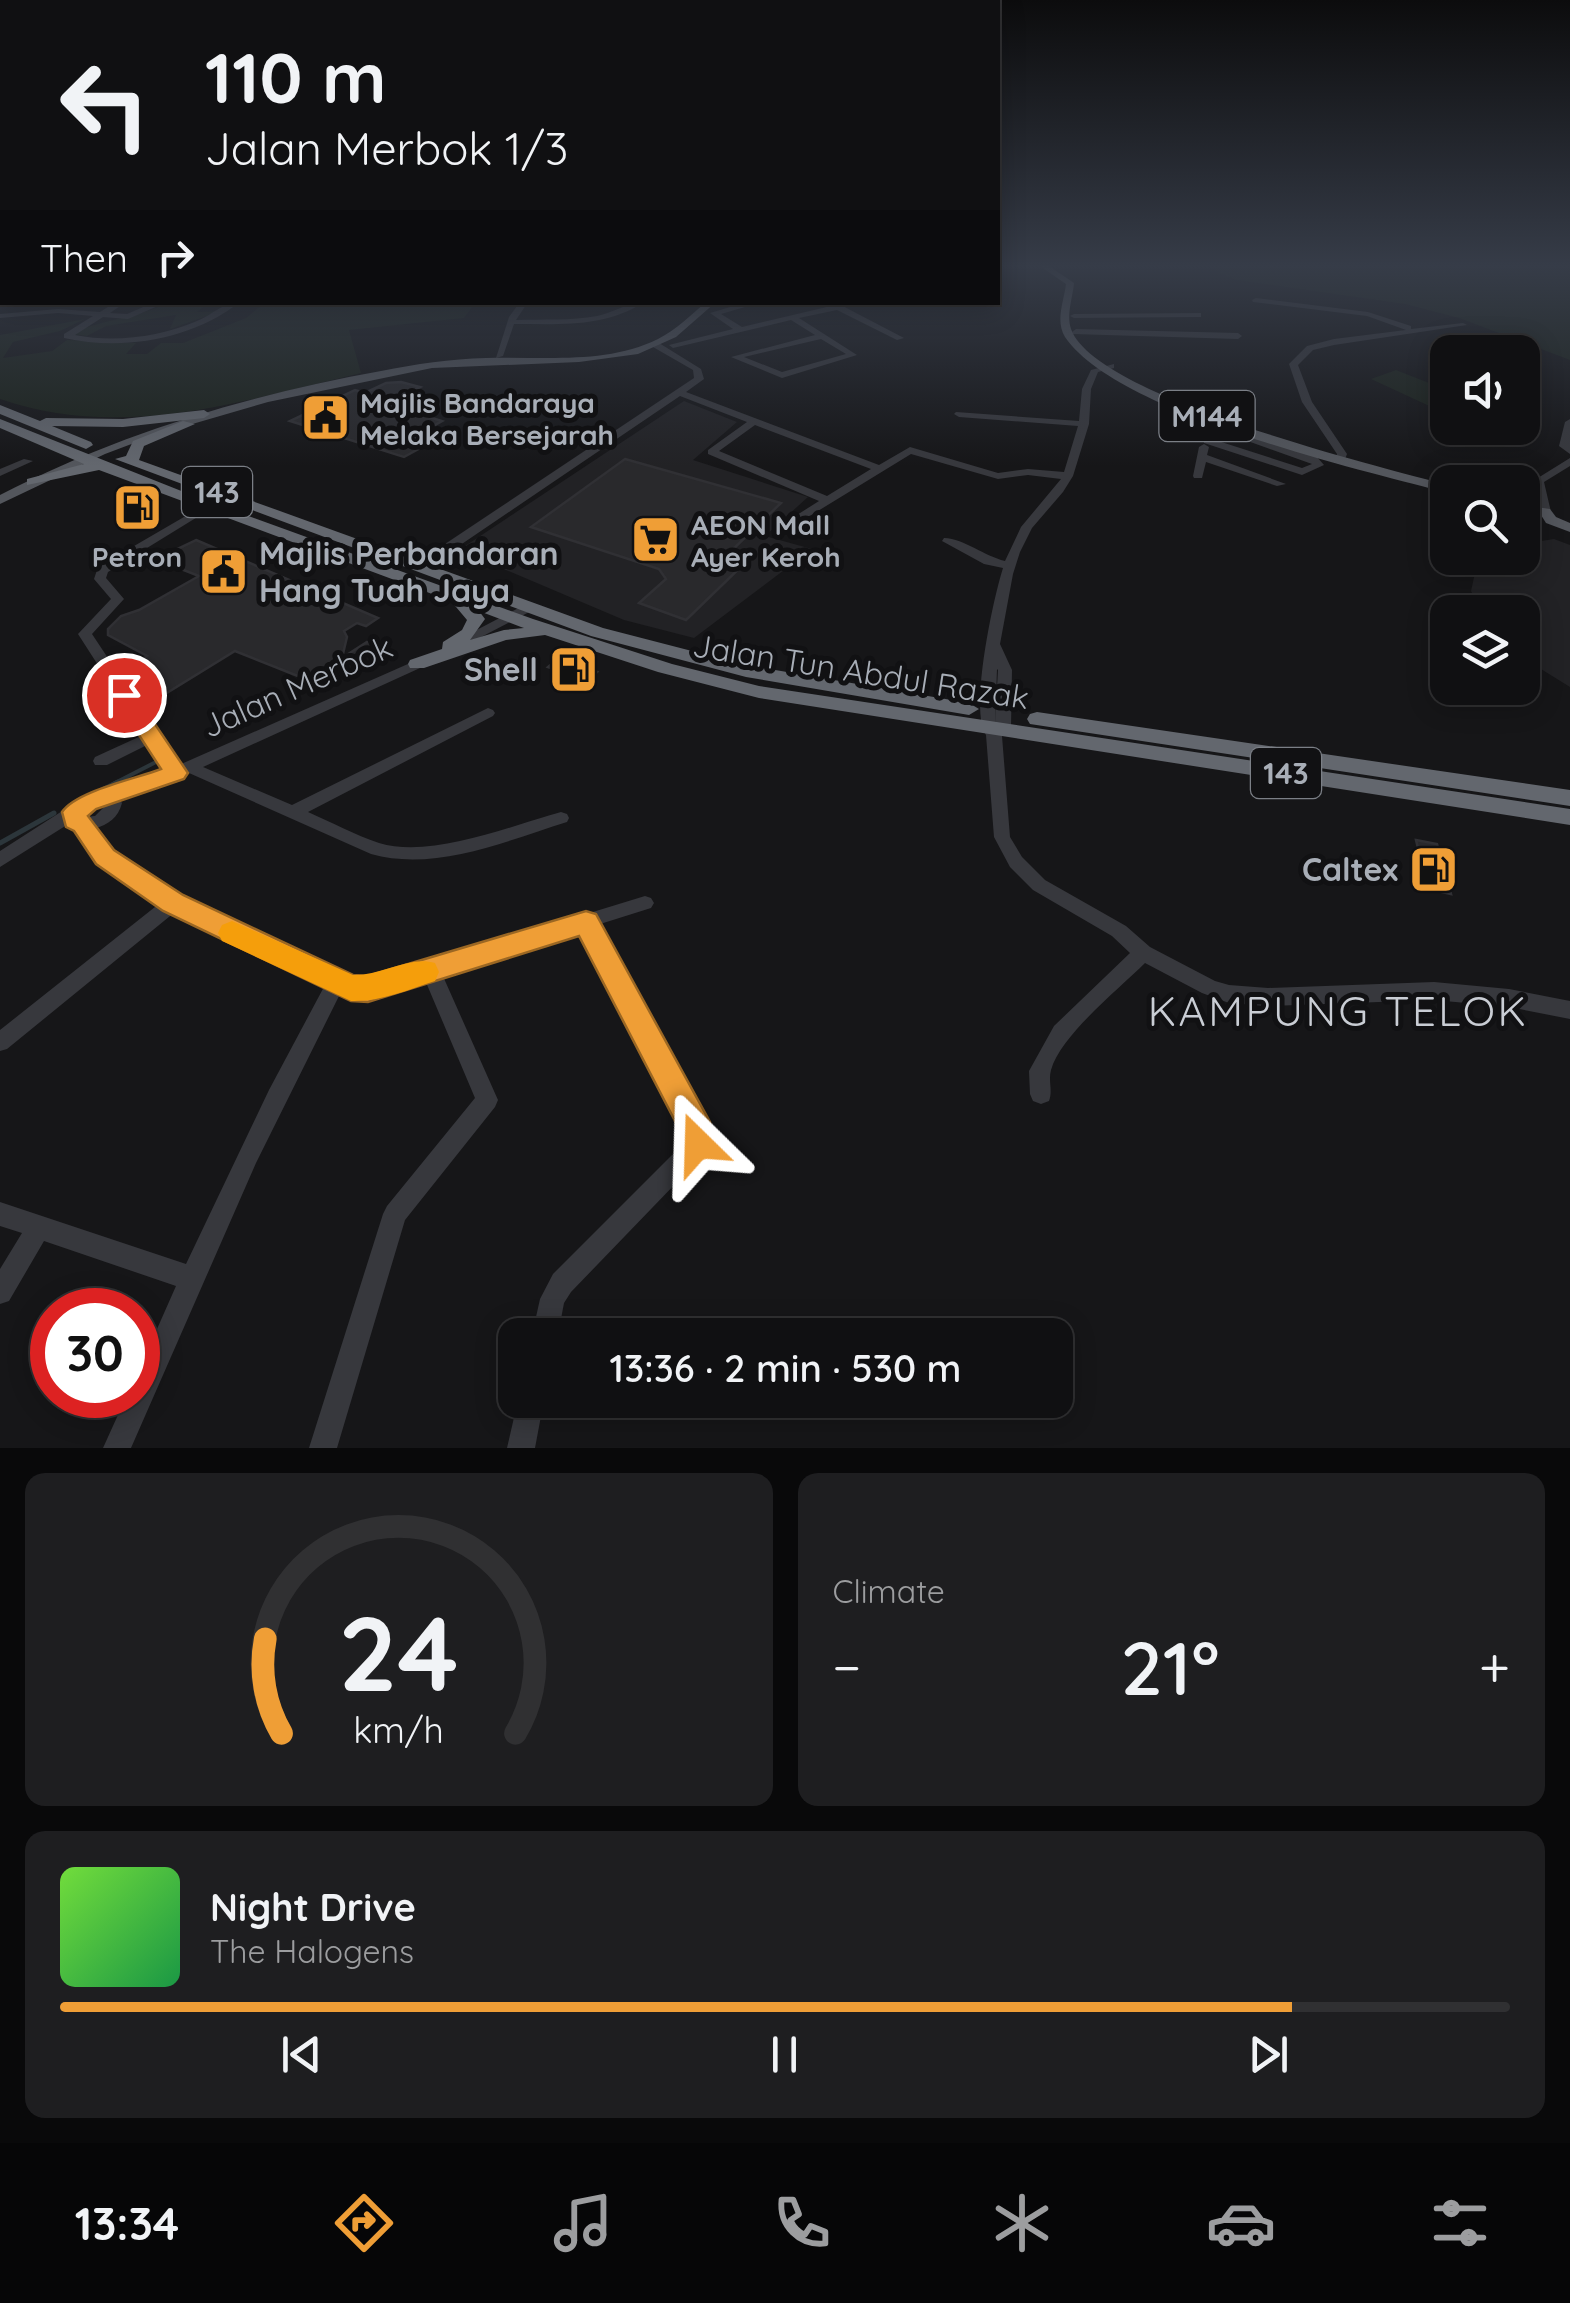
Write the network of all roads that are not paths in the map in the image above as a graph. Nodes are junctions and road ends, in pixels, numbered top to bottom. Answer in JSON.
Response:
{"nodes":[{"id":1,"x":73,"y":332,"type":"edge"},
{"id":2,"x":167,"y":332,"type":"edge"},
{"id":3,"x":508,"y":332,"type":"edge"},
{"id":4,"x":664,"y":332,"type":"edge"},
{"id":5,"x":673,"y":332,"type":"edge"},
{"id":6,"x":734,"y":332,"type":"edge"},
{"id":7,"x":817,"y":332,"type":"edge"},
{"id":8,"x":887,"y":332,"type":"edge"},
{"id":9,"x":1068,"y":332,"type":"edge"},
{"id":10,"x":1076,"y":332,"type":"joint"},
{"id":11,"x":1397,"y":332,"type":"edge"},
{"id":12,"x":824,"y":336,"type":"junction"},
{"id":13,"x":1238,"y":336,"type":"dead end"},
{"id":14,"x":900,"y":338,"type":"dead end"},
{"id":15,"x":656,"y":344,"type":"junction"},
{"id":16,"x":674,"y":346,"type":"dead end"},
{"id":17,"x":499,"y":356,"type":"junction"},
{"id":18,"x":1107,"y":366,"type":"junction"},
{"id":19,"x":681,"y":393,"type":"junction"},
{"id":20,"x":0,"y":409,"type":"edge"},
{"id":21,"x":959,"y":414,"type":"dead end"},
{"id":22,"x":204,"y":416,"type":"junction"},
{"id":23,"x":24,"y":418,"type":"junction"},
{"id":24,"x":754,"y":421,"type":"junction"},
{"id":25,"x":1570,"y":422,"type":"edge"},
{"id":26,"x":0,"y":423,"type":"edge"},
{"id":27,"x":1084,"y":424,"type":"junction"},
{"id":28,"x":1224,"y":425,"type":"junction"},
{"id":29,"x":1208,"y":441,"type":"junction"},
{"id":30,"x":42,"y":442,"type":"junction"},
{"id":31,"x":1570,"y":450,"type":"edge"},
{"id":32,"x":92,"y":456,"type":"junction"},
{"id":33,"x":1202,"y":457,"type":"junction"},
{"id":34,"x":1341,"y":457,"type":"junction"},
{"id":35,"x":28,"y":462,"type":"dead end"},
{"id":36,"x":131,"y":462,"type":"junction"},
{"id":37,"x":1570,"y":464,"type":"edge"},
{"id":38,"x":880,"y":469,"type":"junction"},
{"id":39,"x":0,"y":474,"type":"edge"},
{"id":40,"x":1068,"y":476,"type":"junction"},
{"id":41,"x":1198,"y":476,"type":"dead end"},
{"id":42,"x":27,"y":481,"type":"junction"},
{"id":43,"x":1430,"y":481,"type":"edge"},
{"id":44,"x":1282,"y":484,"type":"dead end"},
{"id":45,"x":0,"y":496,"type":"edge"},
{"id":46,"x":828,"y":501,"type":"junction"},
{"id":47,"x":208,"y":506,"type":"junction"},
{"id":48,"x":1540,"y":511,"type":"edge"},
{"id":49,"x":1545,"y":512,"type":"junction"},
{"id":50,"x":1540,"y":516,"type":"edge"},
{"id":51,"x":1570,"y":528,"type":"edge"},
{"id":52,"x":782,"y":529,"type":"dead end"},
{"id":53,"x":948,"y":542,"type":"dead end"},
{"id":54,"x":446,"y":549,"type":"junction"},
{"id":55,"x":397,"y":557,"type":"junction"},
{"id":56,"x":1011,"y":566,"type":"junction"},
{"id":57,"x":445,"y":584,"type":"junction"},
{"id":58,"x":520,"y":612,"type":"junction"},
{"id":59,"x":556,"y":633,"type":"junction"},
{"id":60,"x":994,"y":643,"type":"junction"},
{"id":61,"x":417,"y":664,"type":"junction"},
{"id":62,"x":488,"y":712,"type":"dead end"},
{"id":63,"x":995,"y":722,"type":"junction"},
{"id":64,"x":150,"y":738,"type":"junction"},
{"id":65,"x":100,"y":761,"type":"dead end"},
{"id":66,"x":182,"y":770,"type":"junction"},
{"id":67,"x":1570,"y":798,"type":"edge"},
{"id":68,"x":112,"y":805,"type":"junction"},
{"id":69,"x":294,"y":811,"type":"junction"},
{"id":70,"x":79,"y":812,"type":"junction"},
{"id":71,"x":1570,"y":817,"type":"edge"},
{"id":72,"x":561,"y":818,"type":"dead end"},
{"id":73,"x":105,"y":857,"type":"junction"},
{"id":74,"x":0,"y":860,"type":"edge"},
{"id":75,"x":173,"y":903,"type":"junction"},
{"id":76,"x":645,"y":903,"type":"dead end"},
{"id":77,"x":586,"y":922,"type":"junction"},
{"id":78,"x":1143,"y":953,"type":"junction"},
{"id":79,"x":430,"y":970,"type":"junction"},
{"id":80,"x":336,"y":984,"type":"junction"},
{"id":81,"x":1570,"y":1010,"type":"edge"},
{"id":82,"x":0,"y":1042,"type":"edge"},
{"id":83,"x":1041,"y":1094,"type":"dead end"},
{"id":84,"x":0,"y":1214,"type":"edge"},
{"id":85,"x":38,"y":1228,"type":"junction"},
{"id":86,"x":193,"y":1279,"type":"junction"},
{"id":87,"x":0,"y":1292,"type":"edge"},
{"id":88,"x":548,"y":1318,"type":"edge"},
{"id":89,"x":527,"y":1418,"type":"edge"},
{"id":90,"x":117,"y":1448,"type":"edge"},
{"id":91,"x":323,"y":1448,"type":"edge"},
{"id":92,"x":520,"y":1448,"type":"edge"}],
"edges":[{"from":1,"to":2,"type":"street"},
{"from":3,"to":17,"type":"street"},
{"from":4,"to":17,"type":"main road"},
{"from":5,"to":15,"type":"main road"},
{"from":6,"to":16,"type":"street"},
{"from":7,"to":12,"type":"street"},
{"from":8,"to":14,"type":"street"},
{"from":9,"to":18,"type":"main road","number":"M144"},
{"from":10,"to":13,"type":"street"},
{"from":10,"to":18,"type":"main road","number":"M144"},
{"from":11,"to":34,"type":"street"},
{"from":12,"to":12,"type":"street"},
{"from":15,"to":19,"type":"street"},
{"from":15,"to":22,"type":"main road"},
{"from":17,"to":22,"type":"main road"},
{"from":18,"to":27,"type":"street"},
{"from":18,"to":28,"type":"main road","number":"M144"},
{"from":18,"to":34,"type":"main road","number":"M144"},
{"from":19,"to":24,"type":"street"},
{"from":19,"to":54,"type":"street"},
{"from":20,"to":23,"type":"highway","name":"Jalan Tun Abdul Razak","number":"143"},
{"from":21,"to":27,"type":"street"},
{"from":22,"to":23,"type":"highway"},
{"from":22,"to":32,"type":"main road"},
{"from":22,"to":36,"type":"highway"},
{"from":23,"to":32,"type":"highway","name":"Jalan Tun Abdul Razak","number":"143"},
{"from":24,"to":38,"type":"street"},
{"from":24,"to":46,"type":"street"},
{"from":25,"to":31,"type":"street"},
{"from":26,"to":30,"type":"highway","name":"Jalan Tun Abdul Razak","number":"143"},
{"from":27,"to":40,"type":"street"},
{"from":28,"to":29,"type":"street"},
{"from":28,"to":29,"type":"street"},
{"from":28,"to":34,"type":"main road","number":"M144"},
{"from":29,"to":33,"type":"street"},
{"from":30,"to":32,"type":"highway","name":"Jalan Tun Abdul Razak","number":"143"},
{"from":30,"to":42,"type":"highway"},
{"from":32,"to":36,"type":"highway","name":"Jalan Tun Abdul Razak","number":"143"},
{"from":32,"to":42,"type":"main road"},
{"from":32,"to":42,"type":"highway"},
{"from":32,"to":47,"type":"highway","name":"Jalan Tun Abdul Razak","number":"143"},
{"from":33,"to":41,"type":"street"},
{"from":33,"to":44,"type":"street"},
{"from":34,"to":43,"type":"main road","number":"M144"},
{"from":35,"to":39,"type":"street"},
{"from":36,"to":55,"type":"highway","name":"Jalan Tun Abdul Razak","number":"143"},
{"from":37,"to":49,"type":"street"},
{"from":38,"to":40,"type":"street"},
{"from":38,"to":46,"type":"street"},
{"from":40,"to":56,"type":"street"},
{"from":42,"to":45,"type":"main road"},
{"from":46,"to":52,"type":"street"},
{"from":47,"to":57,"type":"highway","name":"Jalan Tun Abdul Razak","number":"143"},
{"from":47,"to":64,"type":"street"},
{"from":48,"to":49,"type":"main road"},
{"from":49,"to":51,"type":"main road"},
{"from":50,"to":51,"type":"main road"},
{"from":53,"to":56,"type":"street"},
{"from":54,"to":55,"type":"street"},
{"from":54,"to":57,"type":"street"},
{"from":55,"to":57,"type":"highway","name":"Jalan Tun Abdul Razak","number":"143"},
{"from":56,"to":60,"type":"street"},
{"from":57,"to":58,"type":"highway","name":"Jalan Tun Abdul Razak","number":"143"},
{"from":57,"to":61,"type":"highway"},
{"from":58,"to":59,"type":"highway","name":"Jalan Tun Abdul Razak","number":"143"},
{"from":58,"to":61,"type":"street","name":"Jalan Merbok"},
{"from":58,"to":63,"type":"highway","name":"Jalan Tun Abdul Razak","number":"143"},
{"from":59,"to":61,"type":"highway"},
{"from":59,"to":63,"type":"highway","name":"Jalan Tun Abdul Razak","number":"143"},
{"from":60,"to":63,"type":"street"},
{"from":60,"to":63,"type":"street"},
{"from":61,"to":66,"type":"street","name":"Jalan Merbok"},
{"from":62,"to":69,"type":"street"},
{"from":63,"to":67,"type":"highway","name":"Jalan Tun Abdul Razak","number":"143"},
{"from":63,"to":71,"type":"highway","name":"Jalan Tun Abdul Razak","number":"143"},
{"from":63,"to":78,"type":"street"},
{"from":64,"to":65,"type":"street"},
{"from":64,"to":66,"type":"street"},
{"from":66,"to":68,"type":"street","name":"Jalan Merbok"},
{"from":66,"to":69,"type":"street"},
{"from":68,"to":70,"type":"street"},
{"from":68,"to":73,"type":"street"},
{"from":69,"to":72,"type":"street"},
{"from":70,"to":73,"type":"street"},
{"from":70,"to":74,"type":"street"},
{"from":73,"to":75,"type":"street"},
{"from":75,"to":80,"type":"street"},
{"from":75,"to":82,"type":"street"},
{"from":76,"to":77,"type":"street"},
{"from":77,"to":79,"type":"street"},
{"from":77,"to":88,"type":"street"},
{"from":78,"to":81,"type":"street"},
{"from":78,"to":83,"type":"street"},
{"from":79,"to":80,"type":"street"},
{"from":79,"to":91,"type":"street"},
{"from":80,"to":86,"type":"street"},
{"from":84,"to":85,"type":"street"},
{"from":85,"to":86,"type":"street"},
{"from":85,"to":87,"type":"street"},
{"from":86,"to":90,"type":"street"},
{"from":89,"to":92,"type":"street"}]}
